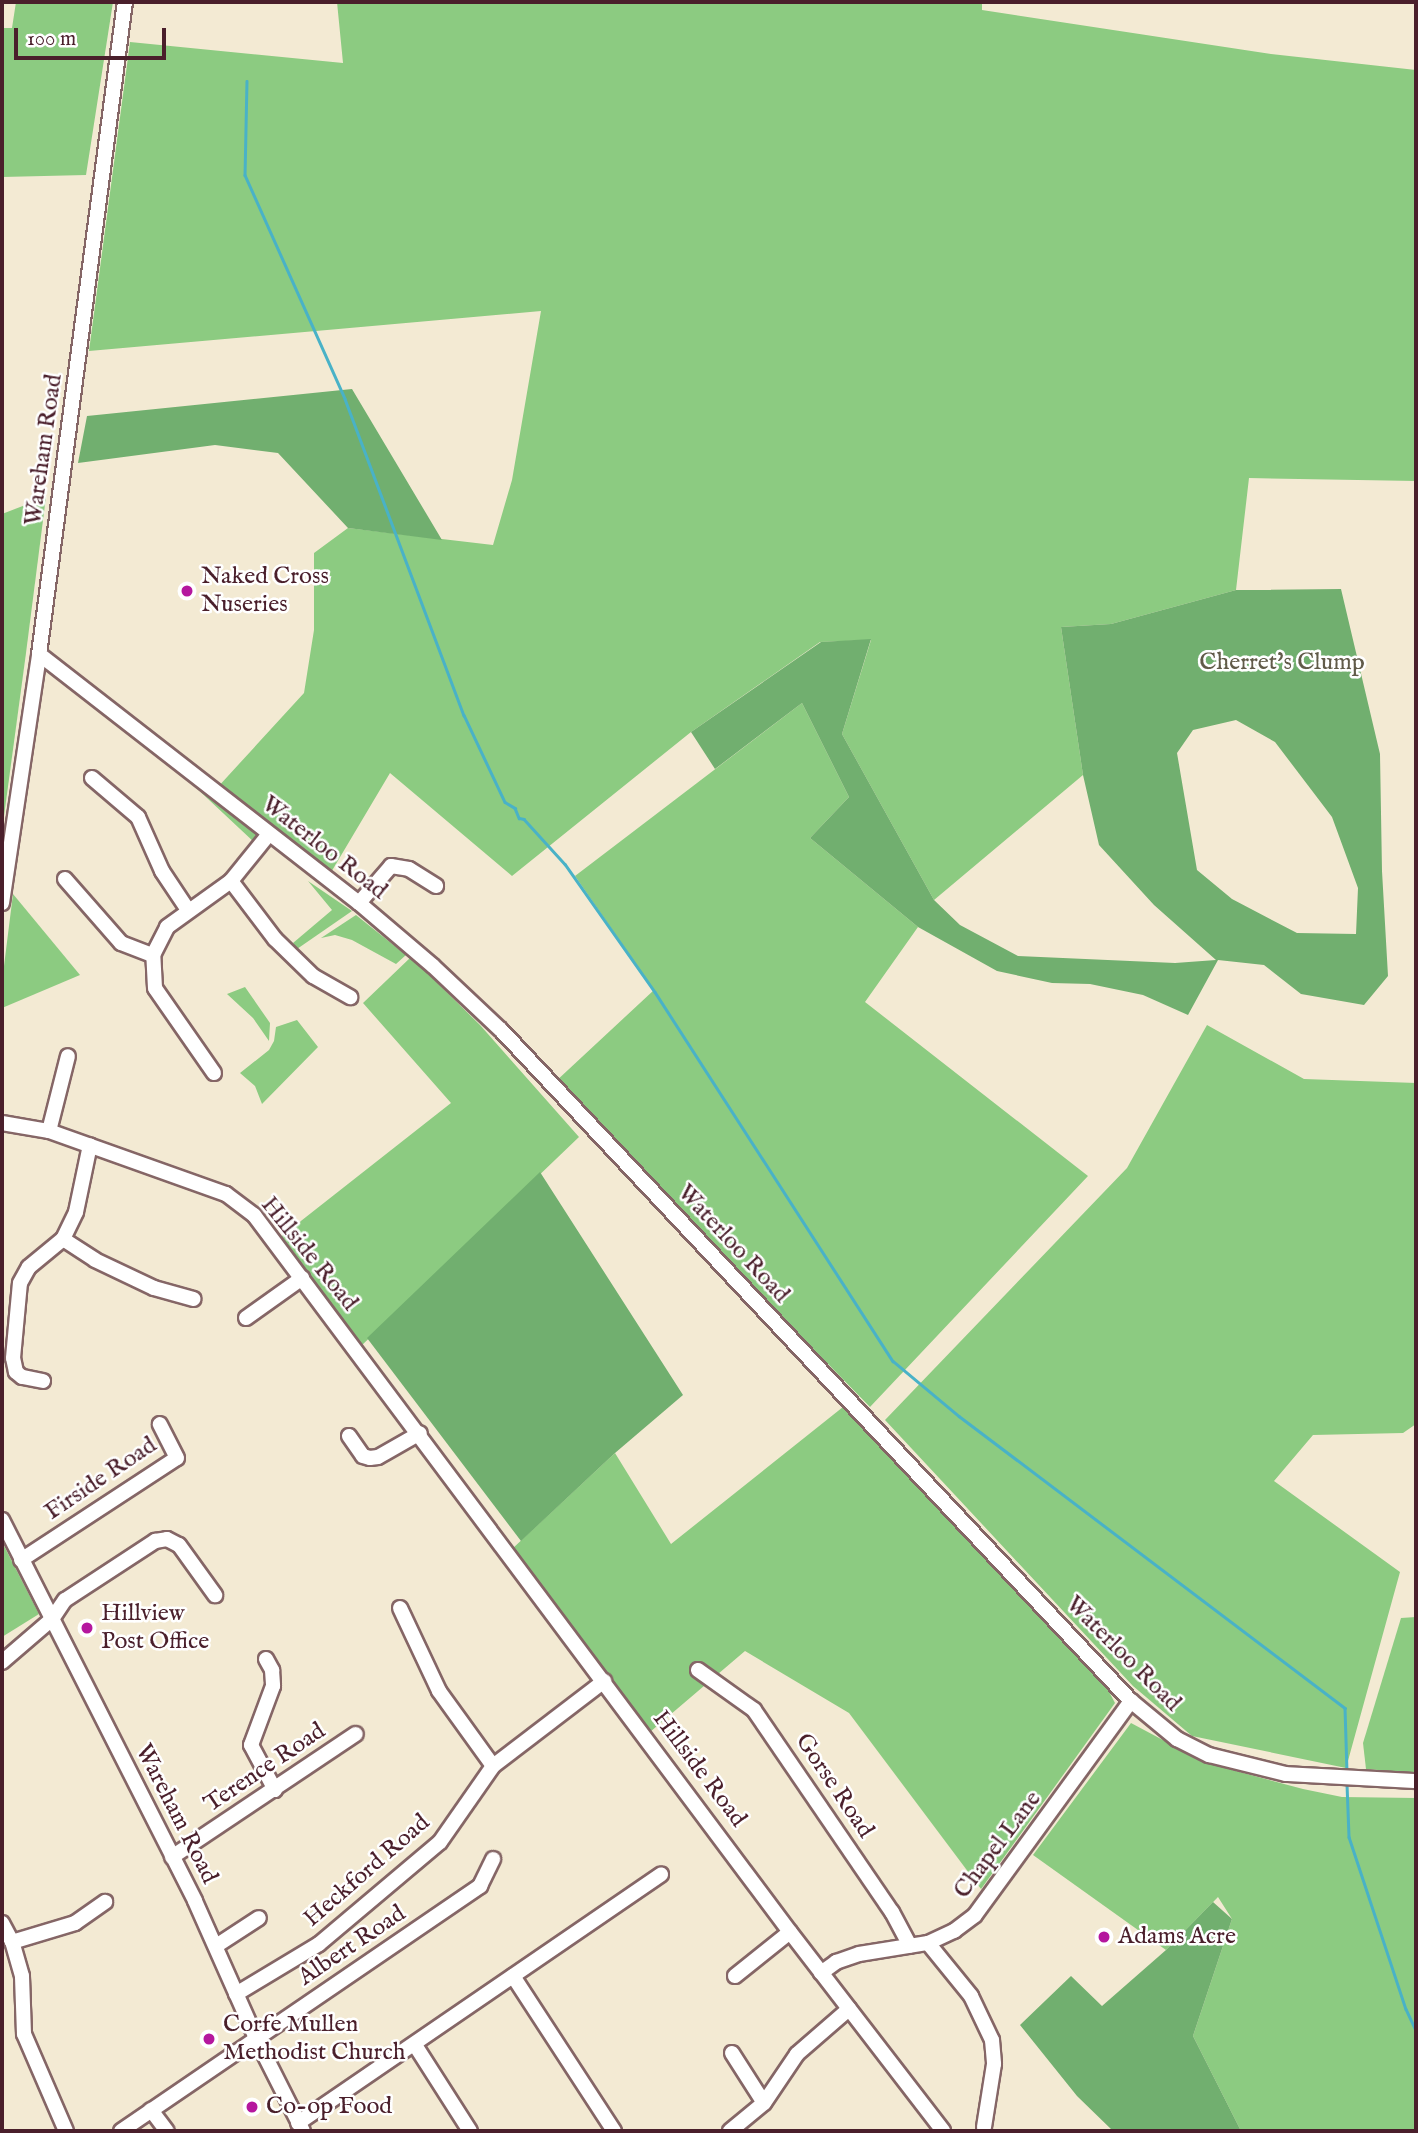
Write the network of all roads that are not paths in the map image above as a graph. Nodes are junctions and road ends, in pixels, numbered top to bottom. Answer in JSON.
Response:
{"nodes":[{"id":1,"x":125,"y":2,"type":"edge"},
{"id":2,"x":39,"y":654,"type":"junction"},
{"id":3,"x":92,"y":778,"type":"dead end"},
{"id":4,"x":269,"y":834,"type":"junction"},
{"id":5,"x":65,"y":879,"type":"dead end"},
{"id":6,"x":230,"y":881,"type":"junction"},
{"id":7,"x":436,"y":886,"type":"dead end"},
{"id":8,"x":2,"y":903,"type":"edge"},
{"id":9,"x":359,"y":903,"type":"junction"},
{"id":10,"x":188,"y":910,"type":"junction"},
{"id":11,"x":153,"y":955,"type":"junction"},
{"id":12,"x":350,"y":996,"type":"dead end"},
{"id":13,"x":68,"y":1056,"type":"dead end"},
{"id":14,"x":214,"y":1073,"type":"dead end"},
{"id":15,"x":2,"y":1123,"type":"edge"},
{"id":16,"x":49,"y":1131,"type":"junction"},
{"id":17,"x":90,"y":1145,"type":"junction"},
{"id":18,"x":63,"y":1239,"type":"junction"},
{"id":19,"x":302,"y":1278,"type":"junction"},
{"id":20,"x":194,"y":1299,"type":"dead end"},
{"id":21,"x":246,"y":1318,"type":"dead end"},
{"id":22,"x":43,"y":1381,"type":"dead end"},
{"id":23,"x":160,"y":1424,"type":"dead end"},
{"id":24,"x":420,"y":1433,"type":"junction"},
{"id":25,"x":349,"y":1436,"type":"dead end"},
{"id":26,"x":2,"y":1520,"type":"edge"},
{"id":27,"x":20,"y":1560,"type":"junction"},
{"id":28,"x":215,"y":1595,"type":"dead end"},
{"id":29,"x":400,"y":1608,"type":"dead end"},
{"id":30,"x":52,"y":1619,"type":"junction"},
{"id":31,"x":266,"y":1659,"type":"dead end"},
{"id":32,"x":2,"y":1662,"type":"edge"},
{"id":33,"x":698,"y":1670,"type":"dead end"},
{"id":34,"x":604,"y":1681,"type":"junction"},
{"id":35,"x":1131,"y":1701,"type":"junction"},
{"id":36,"x":353,"y":1740,"type":"dead end"},
{"id":37,"x":493,"y":1766,"type":"junction"},
{"id":38,"x":1416,"y":1781,"type":"edge"},
{"id":39,"x":275,"y":1790,"type":"junction"},
{"id":40,"x":172,"y":1857,"type":"junction"},
{"id":41,"x":493,"y":1859,"type":"dead end"},
{"id":42,"x":661,"y":1874,"type":"dead end"},
{"id":43,"x":105,"y":1902,"type":"dead end"},
{"id":44,"x":259,"y":1918,"type":"dead end"},
{"id":45,"x":2,"y":1923,"type":"edge"},
{"id":46,"x":790,"y":1932,"type":"junction"},
{"id":47,"x":12,"y":1942,"type":"junction"},
{"id":48,"x":928,"y":1943,"type":"junction"},
{"id":49,"x":216,"y":1945,"type":"junction"},
{"id":50,"x":910,"y":1946,"type":"junction"},
{"id":51,"x":821,"y":1973,"type":"junction"},
{"id":52,"x":513,"y":1976,"type":"junction"},
{"id":53,"x":735,"y":1976,"type":"dead end"},
{"id":54,"x":236,"y":1994,"type":"junction"},
{"id":55,"x":849,"y":2009,"type":"junction"},
{"id":56,"x":256,"y":2038,"type":"junction"},
{"id":57,"x":415,"y":2045,"type":"junction"},
{"id":58,"x":732,"y":2053,"type":"dead end"},
{"id":59,"x":764,"y":2103,"type":"junction"},
{"id":60,"x":151,"y":2110,"type":"junction"},
{"id":61,"x":301,"y":2127,"type":"edge"},
{"id":62,"x":984,"y":2127,"type":"dead end"},
{"id":63,"x":66,"y":2131,"type":"edge"},
{"id":64,"x":121,"y":2131,"type":"edge"},
{"id":65,"x":167,"y":2131,"type":"edge"},
{"id":66,"x":470,"y":2131,"type":"edge"},
{"id":67,"x":614,"y":2131,"type":"edge"},
{"id":68,"x":730,"y":2131,"type":"edge"},
{"id":69,"x":943,"y":2131,"type":"edge"}],
"edges":[{"from":1,"to":2,"type":"street","name":"Wareham Road"},
{"from":2,"to":4,"type":"street","name":"Waterloo Road"},
{"from":2,"to":8,"type":"street","name":"Wareham Road"},
{"from":3,"to":10,"type":"street"},
{"from":4,"to":6,"type":"street"},
{"from":4,"to":9,"type":"street","name":"Waterloo Road"},
{"from":5,"to":11,"type":"street"},
{"from":6,"to":10,"type":"street"},
{"from":6,"to":12,"type":"street"},
{"from":7,"to":9,"type":"street"},
{"from":9,"to":35,"type":"street","name":"Waterloo Road"},
{"from":10,"to":11,"type":"street"},
{"from":11,"to":14,"type":"street"},
{"from":13,"to":16,"type":"street"},
{"from":15,"to":16,"type":"street","name":"Hillside Road"},
{"from":16,"to":17,"type":"street","name":"Hillside Road"},
{"from":17,"to":18,"type":"street"},
{"from":17,"to":19,"type":"street","name":"Hillside Road"},
{"from":18,"to":20,"type":"street"},
{"from":18,"to":22,"type":"street"},
{"from":19,"to":21,"type":"street"},
{"from":19,"to":24,"type":"street","name":"Hillside Road"},
{"from":23,"to":27,"type":"street","name":"Firside Road"},
{"from":24,"to":25,"type":"street"},
{"from":24,"to":34,"type":"street","name":"Hillside Road"},
{"from":26,"to":27,"type":"street","name":"Wareham Road"},
{"from":27,"to":30,"type":"street","name":"Wareham Road"},
{"from":28,"to":30,"type":"street"},
{"from":29,"to":37,"type":"street"},
{"from":30,"to":32,"type":"street"},
{"from":30,"to":40,"type":"street","name":"Wareham Road"},
{"from":31,"to":39,"type":"street"},
{"from":33,"to":50,"type":"street","name":"Gorse Road"},
{"from":34,"to":37,"type":"street","name":"Heckford Road"},
{"from":34,"to":46,"type":"street","name":"Hillside Road"},
{"from":35,"to":38,"type":"street","name":"Waterloo Road"},
{"from":35,"to":48,"type":"street","name":"Chapel Lane"},
{"from":36,"to":39,"type":"street","name":"Terence Road"},
{"from":37,"to":54,"type":"street","name":"Heckford Road"},
{"from":39,"to":40,"type":"street","name":"Terence Road"},
{"from":40,"to":49,"type":"street","name":"Wareham Road"},
{"from":41,"to":56,"type":"street","name":"Albert Road"},
{"from":42,"to":52,"type":"street"},
{"from":43,"to":47,"type":"street"},
{"from":44,"to":49,"type":"street"},
{"from":45,"to":47,"type":"street"},
{"from":46,"to":51,"type":"street","name":"Hillside Road"},
{"from":46,"to":53,"type":"street"},
{"from":47,"to":63,"type":"street"},
{"from":48,"to":50,"type":"street","name":"Chapel Lane"},
{"from":48,"to":62,"type":"street"},
{"from":49,"to":54,"type":"street","name":"Wareham Road"},
{"from":50,"to":51,"type":"street","name":"Chapel Lane"},
{"from":51,"to":55,"type":"street","name":"Hillside Road"},
{"from":52,"to":57,"type":"street"},
{"from":52,"to":67,"type":"street"},
{"from":54,"to":56,"type":"street","name":"Wareham Road"},
{"from":55,"to":59,"type":"street"},
{"from":55,"to":69,"type":"street","name":"Hillside Road"},
{"from":56,"to":60,"type":"street","name":"Albert Road"},
{"from":56,"to":61,"type":"street","name":"Wareham Road"},
{"from":57,"to":61,"type":"street"},
{"from":57,"to":66,"type":"street"},
{"from":58,"to":59,"type":"street"},
{"from":59,"to":68,"type":"street"},
{"from":60,"to":64,"type":"street","name":"Albert Road"},
{"from":60,"to":65,"type":"street"}]}
